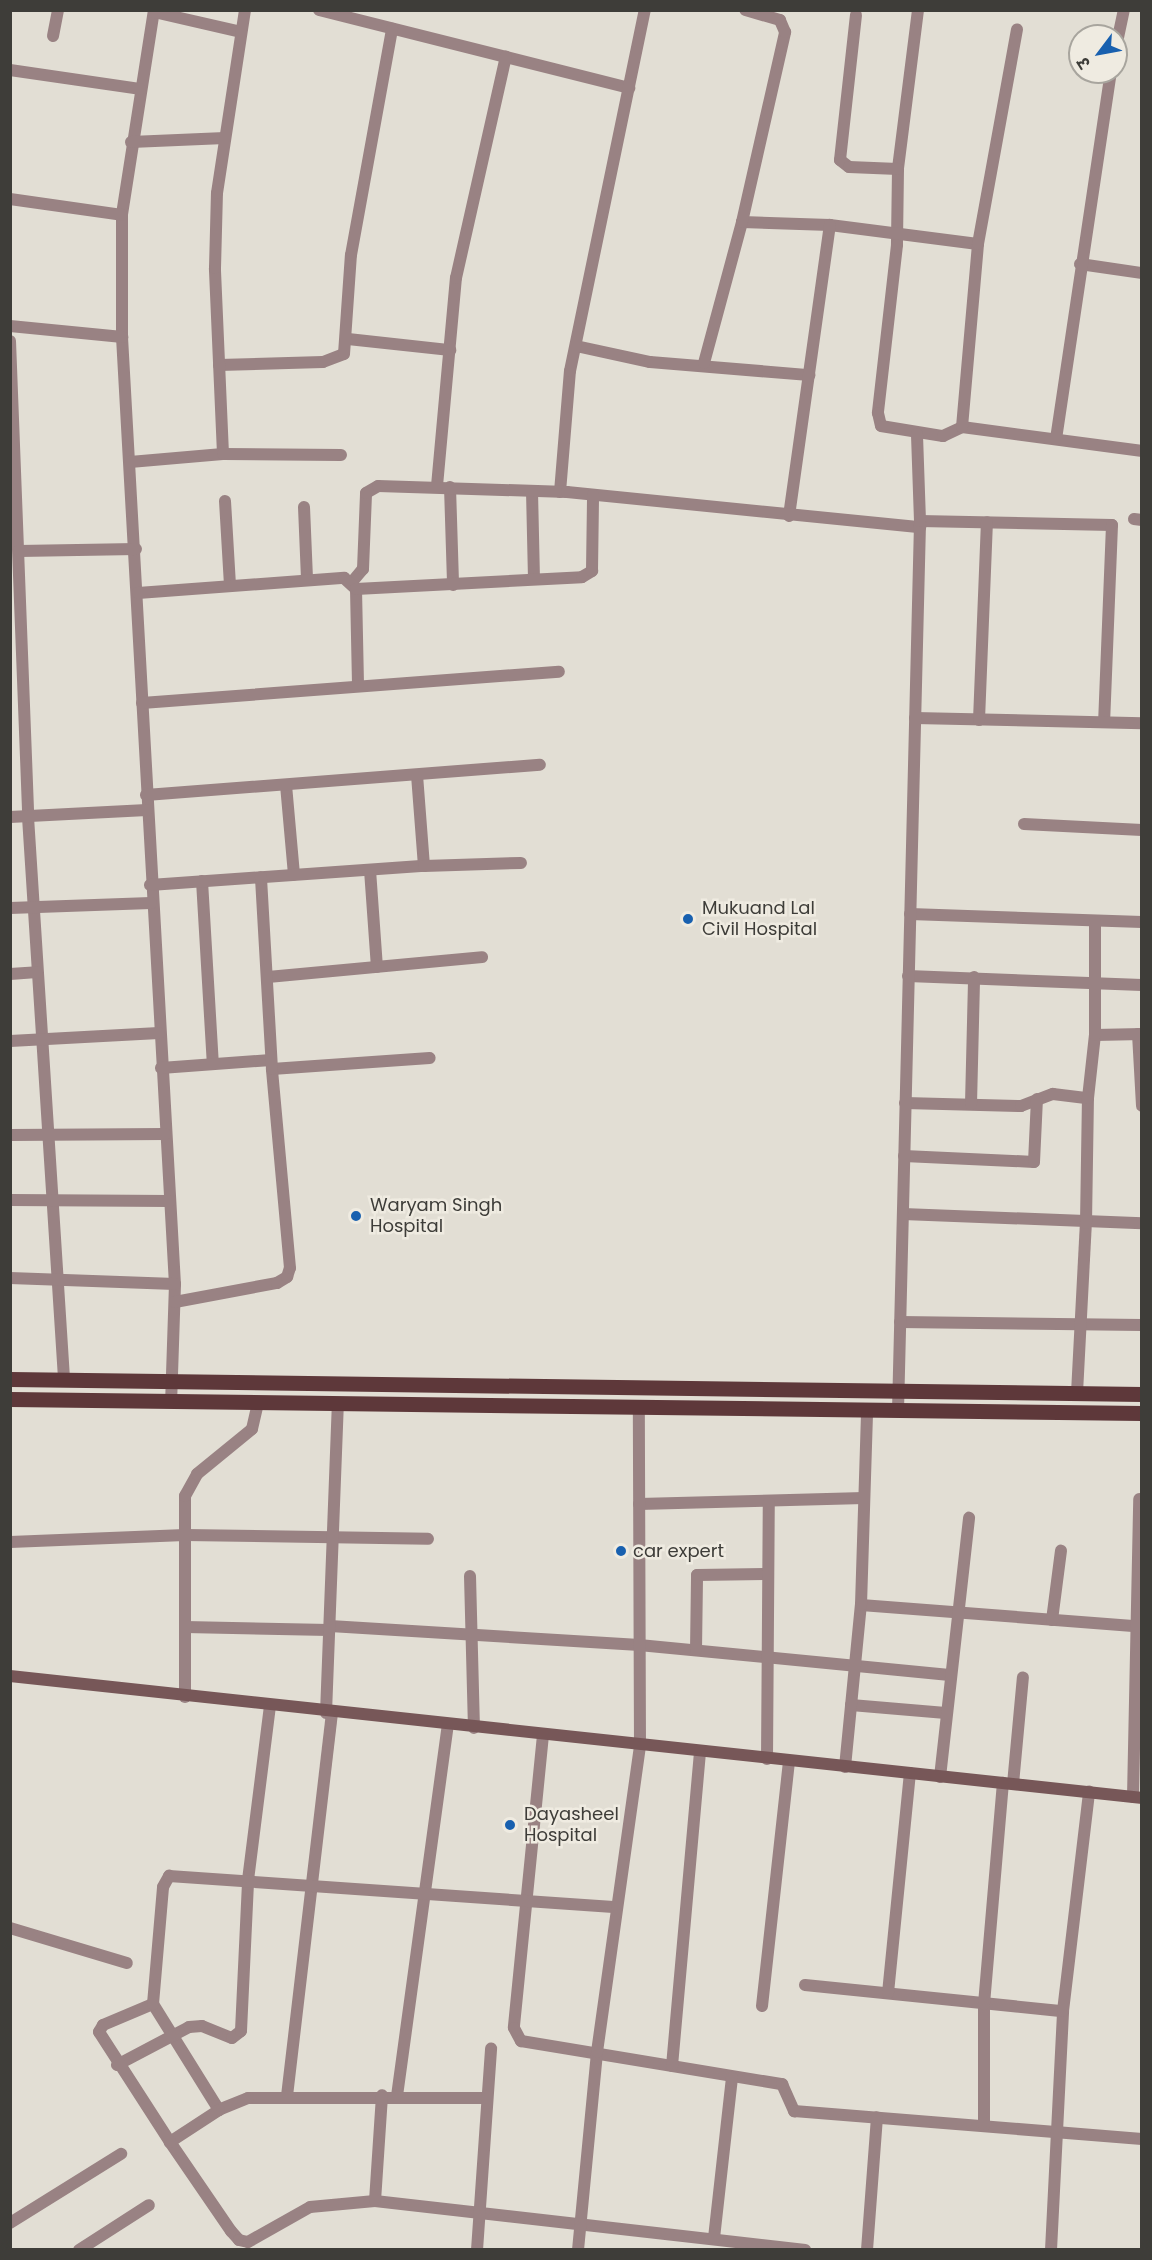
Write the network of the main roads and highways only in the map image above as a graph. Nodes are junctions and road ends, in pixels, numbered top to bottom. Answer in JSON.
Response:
{"nodes":[{"id":1,"x":10,"y":1378,"type":"edge"},
{"id":2,"x":1142,"y":1394,"type":"edge"},
{"id":3,"x":10,"y":1399,"type":"edge"},
{"id":4,"x":1142,"y":1413,"type":"edge"}],
"edges":[{"from":1,"to":2,"type":"main road"},
{"from":3,"to":4,"type":"main road"}]}
